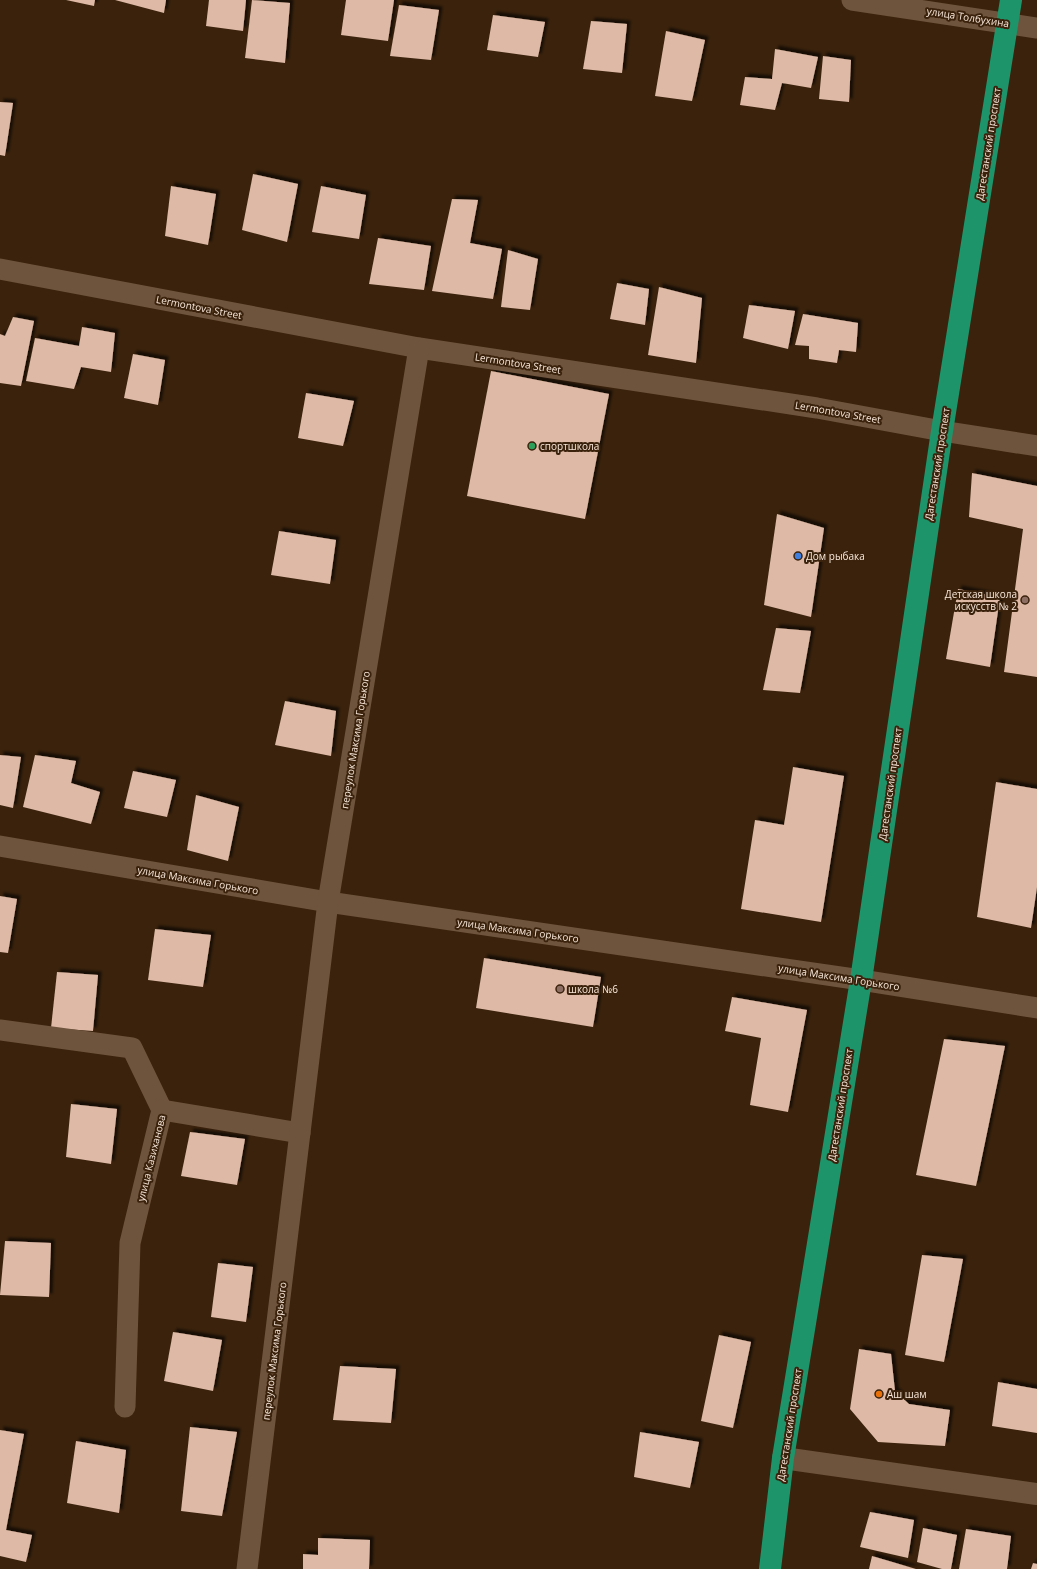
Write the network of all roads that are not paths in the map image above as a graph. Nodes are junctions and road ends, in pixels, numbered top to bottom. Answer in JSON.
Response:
{"nodes":[{"id":1,"x":852,"y":0,"type":"edge"},
{"id":2,"x":1011,"y":0,"type":"edge"},
{"id":3,"x":1008,"y":23,"type":"junction"},
{"id":4,"x":1037,"y":28,"type":"edge"},
{"id":5,"x":0,"y":269,"type":"edge"},
{"id":6,"x":419,"y":348,"type":"junction"},
{"id":7,"x":942,"y":431,"type":"junction"},
{"id":8,"x":1037,"y":446,"type":"edge"},
{"id":9,"x":0,"y":846,"type":"edge"},
{"id":10,"x":328,"y":902,"type":"junction"},
{"id":11,"x":860,"y":980,"type":"junction"},
{"id":12,"x":1037,"y":1008,"type":"edge"},
{"id":13,"x":0,"y":1030,"type":"edge"},
{"id":14,"x":162,"y":1110,"type":"junction"},
{"id":15,"x":300,"y":1133,"type":"junction"},
{"id":16,"x":125,"y":1407,"type":"dead end"},
{"id":17,"x":783,"y":1458,"type":"junction"},
{"id":18,"x":1037,"y":1494,"type":"edge"},
{"id":19,"x":247,"y":1569,"type":"edge"},
{"id":20,"x":770,"y":1569,"type":"edge"}],
"edges":[{"from":1,"to":3,"type":"street","name":"улица Толбухина"},
{"from":2,"to":3,"type":"highway","name":"Дагестанский проспект"},
{"from":3,"to":4,"type":"street","name":"улица Толбухина"},
{"from":3,"to":7,"type":"highway","name":"Дагестанский проспект"},
{"from":5,"to":6,"type":"street","name":"Lermontova Street"},
{"from":6,"to":7,"type":"street","name":"Lermontova Street"},
{"from":6,"to":10,"type":"street","name":"переулок Максима Горького"},
{"from":7,"to":8,"type":"street","name":"Lermontova Street"},
{"from":7,"to":11,"type":"highway","name":"Дагестанский проспект"},
{"from":9,"to":10,"type":"street","name":"улица Максима Горького"},
{"from":10,"to":11,"type":"street","name":"улица Максима Горького"},
{"from":10,"to":15,"type":"street","name":"переулок Максима Горького"},
{"from":11,"to":12,"type":"street","name":"улица Максима Горького"},
{"from":11,"to":17,"type":"highway","name":"Дагестанский проспект"},
{"from":13,"to":14,"type":"street","name":"улица Казиханова"},
{"from":14,"to":15,"type":"street"},
{"from":14,"to":16,"type":"street","name":"улица Казиханова"},
{"from":15,"to":19,"type":"street","name":"переулок Максима Горького"},
{"from":17,"to":18,"type":"street"},
{"from":17,"to":20,"type":"highway","name":"Дагестанский проспект"}]}
